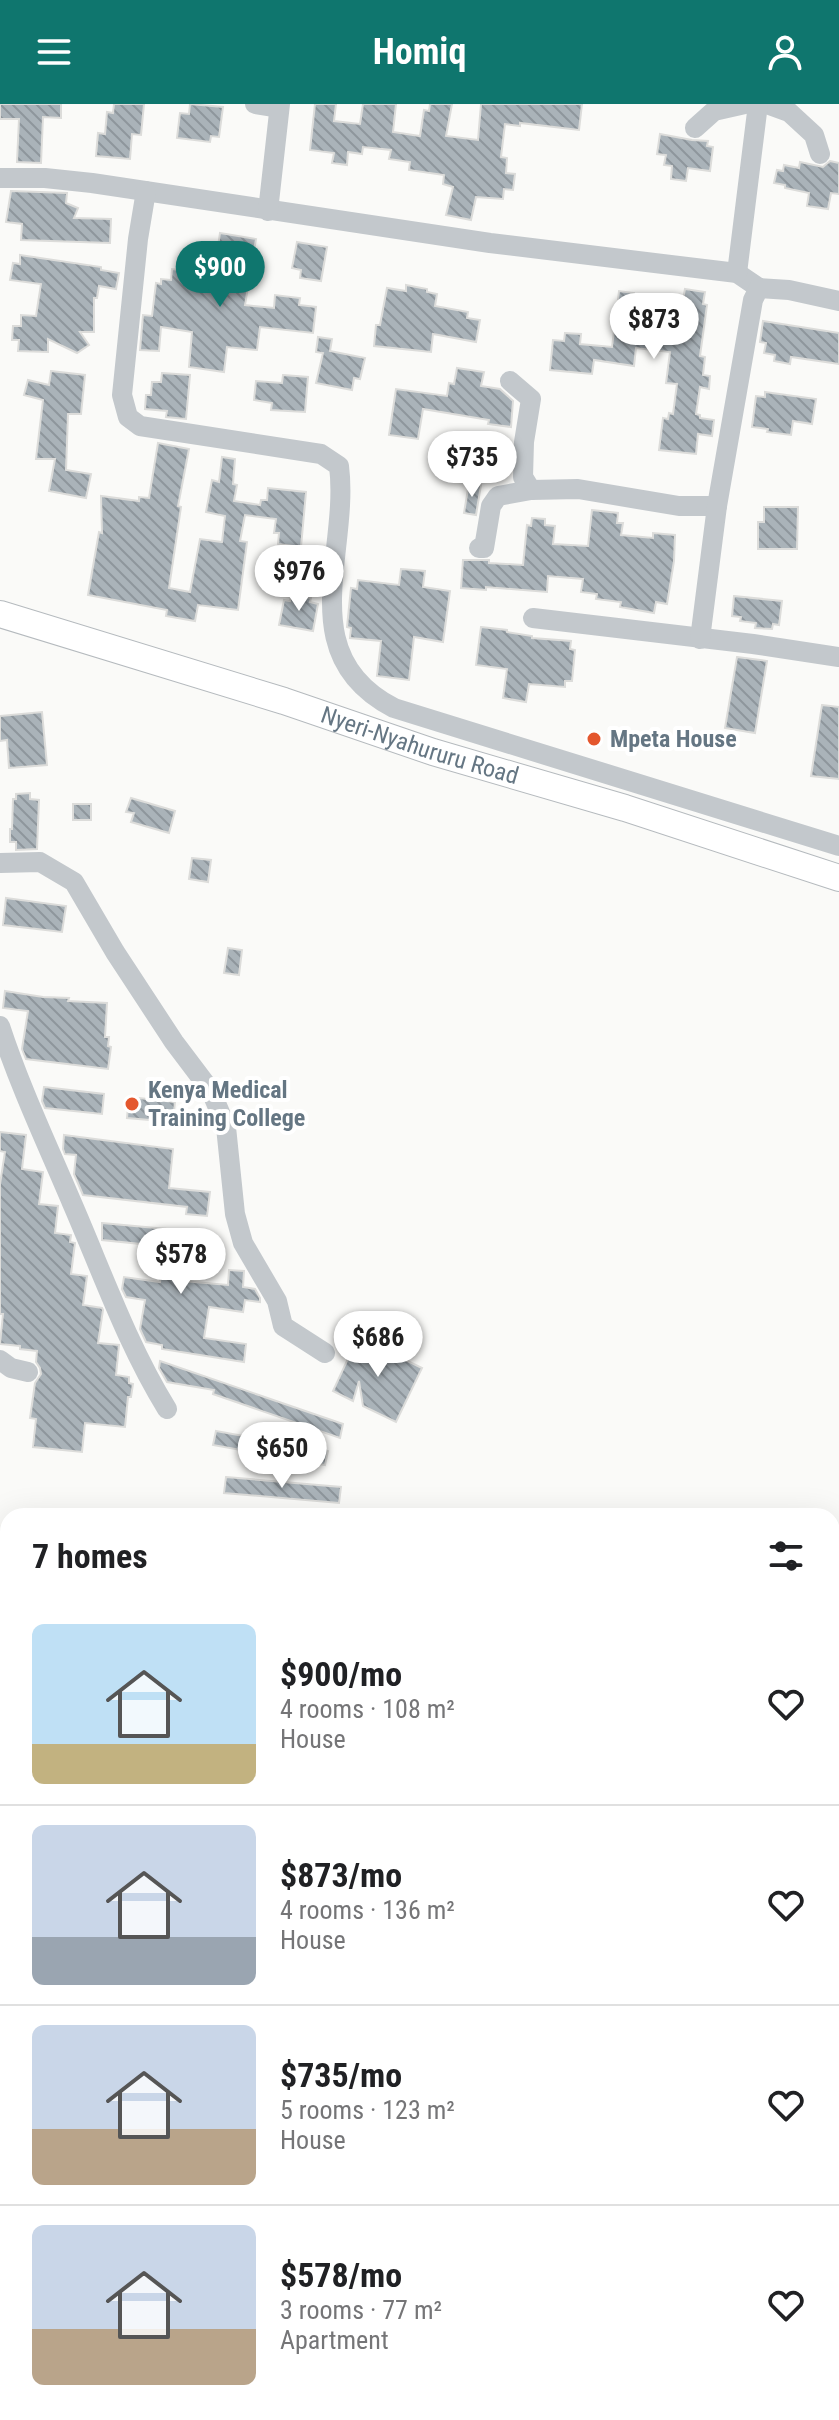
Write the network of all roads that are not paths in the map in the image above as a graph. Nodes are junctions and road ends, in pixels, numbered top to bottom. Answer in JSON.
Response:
{"nodes":[{"id":1,"x":255,"y":104,"type":"edge"},
{"id":2,"x":745,"y":104,"type":"edge"},
{"id":3,"x":758,"y":104,"type":"edge"},
{"id":4,"x":767,"y":104,"type":"edge"},
{"id":5,"x":279,"y":106,"type":"edge"},
{"id":6,"x":695,"y":128,"type":"dead end"},
{"id":7,"x":820,"y":154,"type":"dead end"},
{"id":8,"x":0,"y":178,"type":"edge"},
{"id":9,"x":146,"y":191,"type":"junction"},
{"id":10,"x":268,"y":211,"type":"junction"},
{"id":11,"x":737,"y":273,"type":"junction"},
{"id":12,"x":759,"y":288,"type":"junction"},
{"id":13,"x":839,"y":301,"type":"edge"},
{"id":14,"x":510,"y":381,"type":"dead end"},
{"id":15,"x":531,"y":490,"type":"junction"},
{"id":16,"x":717,"y":506,"type":"junction"},
{"id":17,"x":479,"y":548,"type":"dead end"},
{"id":18,"x":0,"y":614,"type":"edge"},
{"id":19,"x":533,"y":618,"type":"dead end"},
{"id":20,"x":700,"y":639,"type":"junction"},
{"id":21,"x":839,"y":657,"type":"edge"},
{"id":22,"x":839,"y":846,"type":"edge"},
{"id":23,"x":0,"y":863,"type":"edge"},
{"id":24,"x":839,"y":878,"type":"edge"},
{"id":25,"x":0,"y":1026,"type":"edge"},
{"id":26,"x":325,"y":1353,"type":"dead end"},
{"id":27,"x":0,"y":1360,"type":"edge"},
{"id":28,"x":28,"y":1372,"type":"dead end"},
{"id":29,"x":167,"y":1409,"type":"dead end"}],
"edges":[{"from":1,"to":5,"type":"street"},
{"from":2,"to":6,"type":"street"},
{"from":3,"to":11,"type":"street"},
{"from":4,"to":7,"type":"street"},
{"from":5,"to":10,"type":"street"},
{"from":8,"to":9,"type":"street"},
{"from":9,"to":10,"type":"street"},
{"from":9,"to":22,"type":"street"},
{"from":10,"to":11,"type":"street"},
{"from":11,"to":12,"type":"street"},
{"from":12,"to":13,"type":"street"},
{"from":12,"to":16,"type":"street"},
{"from":14,"to":15,"type":"street"},
{"from":15,"to":16,"type":"street"},
{"from":15,"to":17,"type":"street"},
{"from":16,"to":20,"type":"street"},
{"from":18,"to":24,"type":"main road","name":"Nyeri-Nyahururu Road"},
{"from":19,"to":20,"type":"street"},
{"from":20,"to":21,"type":"street"},
{"from":23,"to":26,"type":"street"},
{"from":25,"to":29,"type":"street"},
{"from":27,"to":28,"type":"street"}]}
